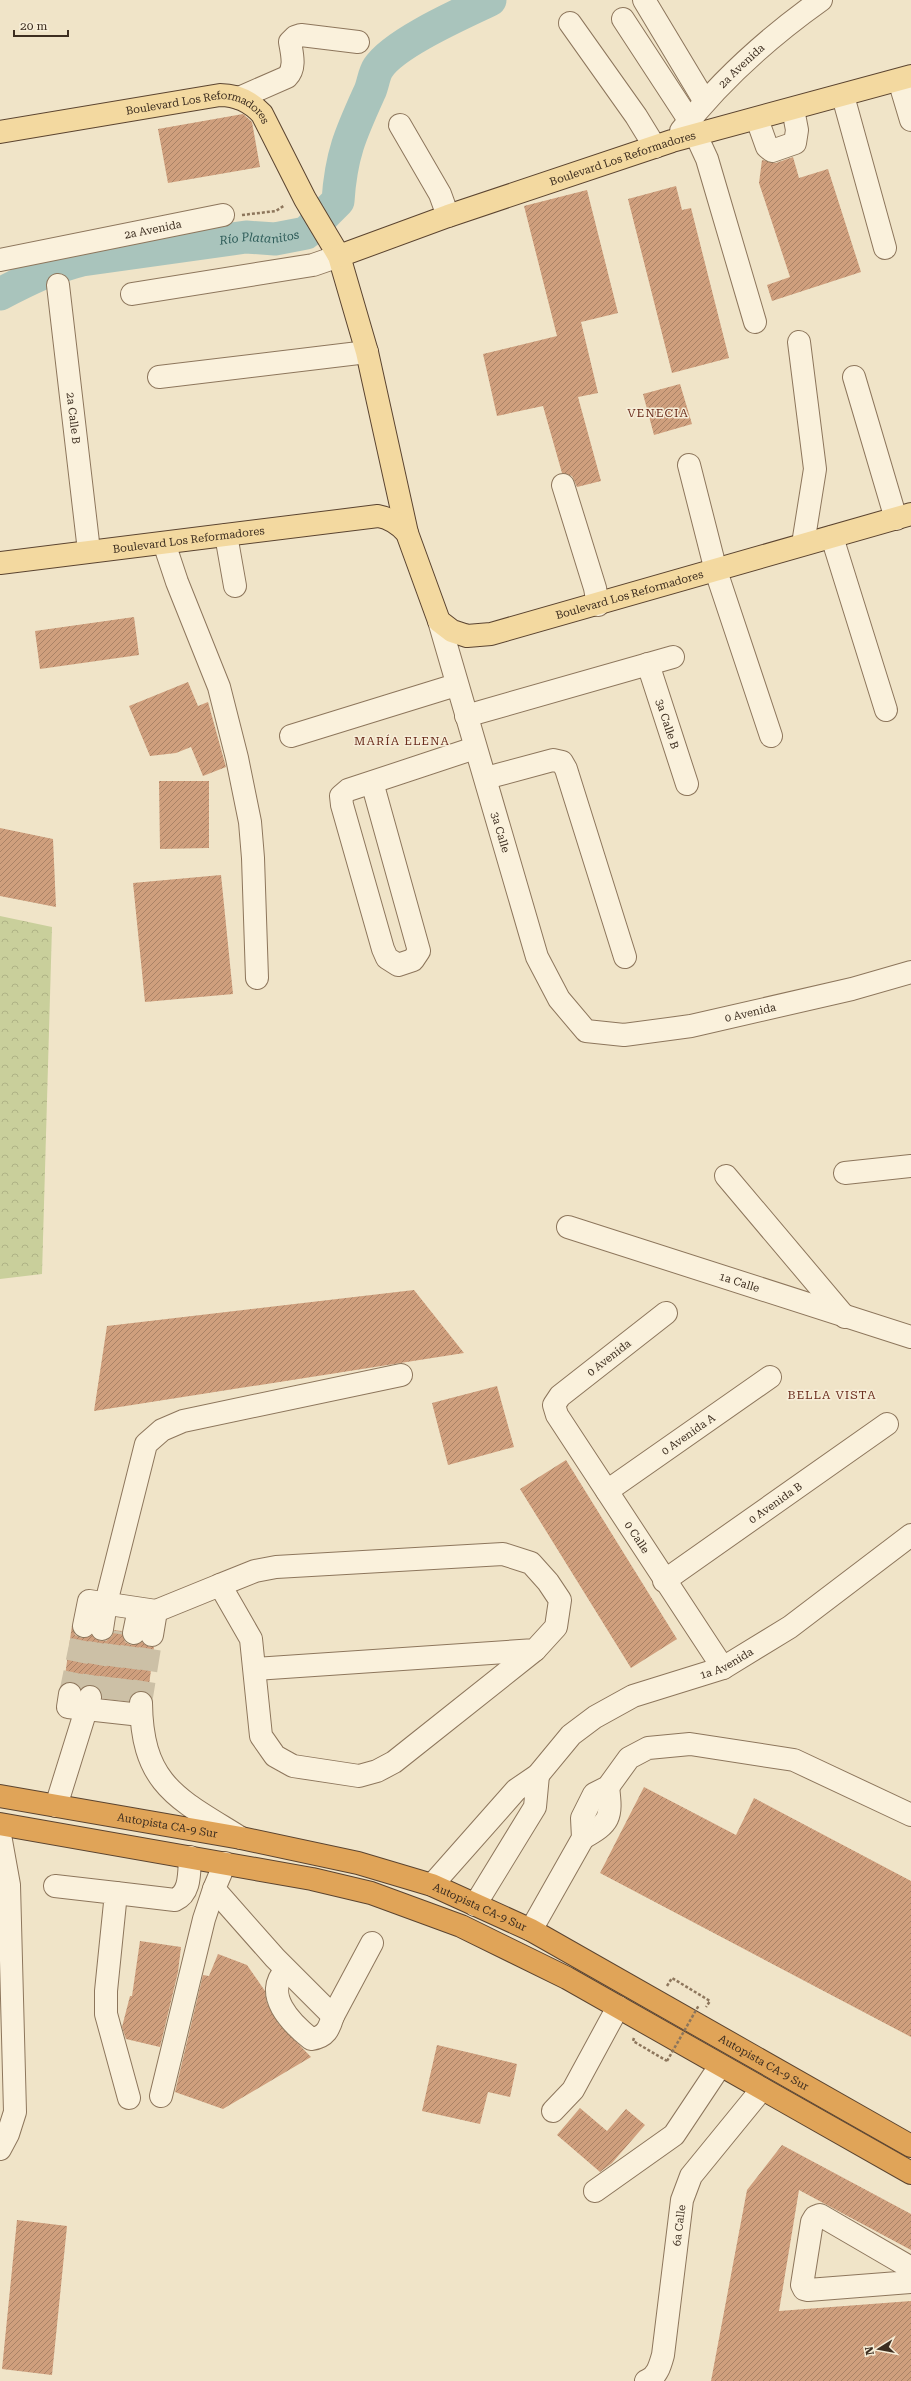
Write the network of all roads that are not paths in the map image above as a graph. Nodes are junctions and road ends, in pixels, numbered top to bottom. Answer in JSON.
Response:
{"nodes":[{"id":1,"x":644,"y":0,"type":"edge"},
{"id":2,"x":821,"y":0,"type":"edge"},
{"id":3,"x":623,"y":19,"type":"dead end"},
{"id":4,"x":570,"y":23,"type":"dead end"},
{"id":5,"x":358,"y":42,"type":"dead end"},
{"id":6,"x":905,"y":78,"type":"edge"},
{"id":7,"x":843,"y":96,"type":"junction"},
{"id":8,"x":239,"y":98,"type":"junction"},
{"id":9,"x":704,"y":100,"type":"junction"},
{"id":10,"x":793,"y":110,"type":"junction"},
{"id":11,"x":757,"y":120,"type":"junction"},
{"id":12,"x":911,"y":120,"type":"edge"},
{"id":13,"x":400,"y":125,"type":"dead end"},
{"id":14,"x":693,"y":128,"type":"junction"},
{"id":15,"x":0,"y":132,"type":"edge"},
{"id":16,"x":664,"y":144,"type":"junction"},
{"id":17,"x":223,"y":215,"type":"road end"},
{"id":18,"x":448,"y":216,"type":"junction"},
{"id":19,"x":885,"y":248,"type":"dead end"},
{"id":20,"x":337,"y":253,"type":"junction"},
{"id":21,"x":0,"y":260,"type":"edge"},
{"id":22,"x":58,"y":285,"type":"dead end"},
{"id":23,"x":132,"y":294,"type":"dead end"},
{"id":24,"x":755,"y":322,"type":"dead end"},
{"id":25,"x":799,"y":342,"type":"dead end"},
{"id":26,"x":367,"y":352,"type":"junction"},
{"id":27,"x":159,"y":377,"type":"dead end"},
{"id":28,"x":854,"y":377,"type":"dead end"},
{"id":29,"x":689,"y":465,"type":"dead end"},
{"id":30,"x":563,"y":485,"type":"dead end"},
{"id":31,"x":397,"y":490,"type":"junction"},
{"id":32,"x":378,"y":516,"type":"junction"},
{"id":33,"x":903,"y":516,"type":"edge"},
{"id":34,"x":407,"y":533,"type":"junction"},
{"id":35,"x":226,"y":535,"type":"junction"},
{"id":36,"x":832,"y":537,"type":"junction"},
{"id":37,"x":164,"y":543,"type":"junction"},
{"id":38,"x":803,"y":544,"type":"junction"},
{"id":39,"x":90,"y":551,"type":"junction"},
{"id":40,"x":0,"y":563,"type":"edge"},
{"id":41,"x":716,"y":571,"type":"junction"},
{"id":42,"x":235,"y":586,"type":"dead end"},
{"id":43,"x":598,"y":604,"type":"junction"},
{"id":44,"x":439,"y":621,"type":"junction"},
{"id":45,"x":673,"y":657,"type":"dead end"},
{"id":46,"x":648,"y":664,"type":"junction"},
{"id":47,"x":456,"y":685,"type":"junction"},
{"id":48,"x":886,"y":710,"type":"dead end"},
{"id":49,"x":466,"y":716,"type":"junction"},
{"id":50,"x":291,"y":736,"type":"dead end"},
{"id":51,"x":771,"y":736,"type":"dead end"},
{"id":52,"x":475,"y":748,"type":"junction"},
{"id":53,"x":486,"y":778,"type":"junction"},
{"id":54,"x":372,"y":782,"type":"junction"},
{"id":55,"x":687,"y":784,"type":"dead end"},
{"id":56,"x":625,"y":957,"type":"dead end"},
{"id":57,"x":911,"y":972,"type":"edge"},
{"id":58,"x":257,"y":978,"type":"dead end"},
{"id":59,"x":586,"y":1031,"type":"joint"},
{"id":60,"x":911,"y":1166,"type":"edge"},
{"id":61,"x":845,"y":1173,"type":"dead end"},
{"id":62,"x":726,"y":1176,"type":"dead end"},
{"id":63,"x":568,"y":1227,"type":"dead end"},
{"id":64,"x":666,"y":1313,"type":"dead end"},
{"id":65,"x":846,"y":1317,"type":"junction"},
{"id":66,"x":911,"y":1337,"type":"edge"},
{"id":67,"x":401,"y":1375,"type":"dead end"},
{"id":68,"x":770,"y":1377,"type":"dead end"},
{"id":69,"x":554,"y":1405,"type":"joint"},
{"id":70,"x":887,"y":1424,"type":"dead end"},
{"id":71,"x":607,"y":1492,"type":"junction"},
{"id":72,"x":911,"y":1535,"type":"edge"},
{"id":73,"x":664,"y":1581,"type":"junction"},
{"id":74,"x":220,"y":1585,"type":"junction"},
{"id":75,"x":131,"y":1607,"type":"junction"},
{"id":76,"x":118,"y":1631,"type":"junction"},
{"id":77,"x":535,"y":1650,"type":"junction"},
{"id":78,"x":723,"y":1668,"type":"junction"},
{"id":79,"x":255,"y":1669,"type":"junction"},
{"id":80,"x":538,"y":1775,"type":"junction"},
{"id":81,"x":0,"y":1796,"type":"edge"},
{"id":82,"x":56,"y":1806,"type":"junction"},
{"id":83,"x":911,"y":1815,"type":"edge"},
{"id":84,"x":0,"y":1824,"type":"edge"},
{"id":85,"x":0,"y":1835,"type":"edge"},
{"id":86,"x":241,"y":1838,"type":"junction"},
{"id":87,"x":190,"y":1857,"type":"junction"},
{"id":88,"x":225,"y":1863,"type":"junction"},
{"id":89,"x":432,"y":1885,"type":"junction"},
{"id":90,"x":55,"y":1886,"type":"dead end"},
{"id":91,"x":214,"y":1889,"type":"junction"},
{"id":92,"x":116,"y":1893,"type":"junction"},
{"id":93,"x":475,"y":1905,"type":"junction"},
{"id":94,"x":530,"y":1930,"type":"junction"},
{"id":95,"x":372,"y":1942,"type":"dead end"},
{"id":96,"x":286,"y":1970,"type":"junction"},
{"id":97,"x":5,"y":2003,"type":"edge"},
{"id":98,"x":618,"y":2007,"type":"junction"},
{"id":99,"x":334,"y":2016,"type":"junction"},
{"id":100,"x":720,"y":2066,"type":"junction"},
{"id":101,"x":762,"y":2089,"type":"junction"},
{"id":102,"x":161,"y":2096,"type":"dead end"},
{"id":103,"x":129,"y":2098,"type":"dead end"},
{"id":104,"x":553,"y":2112,"type":"dead end"},
{"id":105,"x":911,"y":2146,"type":"edge"},
{"id":106,"x":0,"y":2149,"type":"edge"},
{"id":107,"x":911,"y":2173,"type":"edge"},
{"id":108,"x":595,"y":2191,"type":"dead end"},
{"id":109,"x":911,"y":2268,"type":"edge"},
{"id":110,"x":911,"y":2282,"type":"edge"},
{"id":111,"x":646,"y":2381,"type":"edge"}],
"edges":[{"from":1,"to":9,"type":"street"},
{"from":2,"to":9,"type":"street","name":"2a Avenida"},
{"from":3,"to":14,"type":"street"},
{"from":4,"to":16,"type":"street"},
{"from":5,"to":8,"type":"street"},
{"from":6,"to":7,"type":"main road","name":"Boulevard Los Reformadores"},
{"from":6,"to":12,"type":"street"},
{"from":7,"to":10,"type":"main road","name":"Boulevard Los Reformadores"},
{"from":7,"to":19,"type":"street"},
{"from":8,"to":15,"type":"main road","name":"Boulevard Los Reformadores"},
{"from":8,"to":20,"type":"main road","name":"Boulevard Los Reformadores"},
{"from":9,"to":14,"type":"street","name":"2a Avenida"},
{"from":10,"to":11,"type":"main road","name":"Boulevard Los Reformadores"},
{"from":10,"to":11,"type":"street"},
{"from":11,"to":14,"type":"main road","name":"Boulevard Los Reformadores"},
{"from":13,"to":18,"type":"street"},
{"from":14,"to":16,"type":"main road","name":"Boulevard Los Reformadores"},
{"from":14,"to":24,"type":"street"},
{"from":16,"to":18,"type":"main road","name":"Boulevard Los Reformadores"},
{"from":17,"to":21,"type":"street","name":"2a Avenida"},
{"from":18,"to":20,"type":"main road","name":"Boulevard Los Reformadores"},
{"from":20,"to":23,"type":"street"},
{"from":20,"to":26,"type":"main road","name":"Boulevard Los Reformadores"},
{"from":22,"to":39,"type":"street","name":"2a Calle B"},
{"from":25,"to":38,"type":"street"},
{"from":26,"to":27,"type":"street"},
{"from":26,"to":31,"type":"main road","name":"Boulevard Los Reformadores"},
{"from":28,"to":33,"type":"street"},
{"from":29,"to":41,"type":"street"},
{"from":30,"to":43,"type":"street"},
{"from":31,"to":32,"type":"main road"},
{"from":31,"to":34,"type":"main road","name":"Boulevard Los Reformadores"},
{"from":32,"to":34,"type":"main road"},
{"from":32,"to":35,"type":"main road","name":"Boulevard Los Reformadores"},
{"from":33,"to":36,"type":"main road","name":"Boulevard Los Reformadores"},
{"from":34,"to":44,"type":"main road","name":"Boulevard Los Reformadores"},
{"from":35,"to":37,"type":"main road","name":"Boulevard Los Reformadores"},
{"from":35,"to":42,"type":"street"},
{"from":36,"to":38,"type":"main road","name":"Boulevard Los Reformadores"},
{"from":36,"to":48,"type":"street"},
{"from":37,"to":39,"type":"main road","name":"Boulevard Los Reformadores"},
{"from":37,"to":58,"type":"street"},
{"from":38,"to":41,"type":"main road","name":"Boulevard Los Reformadores"},
{"from":39,"to":40,"type":"main road","name":"Boulevard Los Reformadores"},
{"from":41,"to":43,"type":"main road","name":"Boulevard Los Reformadores"},
{"from":41,"to":51,"type":"street"},
{"from":43,"to":44,"type":"main road","name":"Boulevard Los Reformadores"},
{"from":44,"to":47,"type":"street","name":"3a Calle"},
{"from":45,"to":46,"type":"street"},
{"from":46,"to":49,"type":"street"},
{"from":46,"to":55,"type":"street","name":"3a Calle B"},
{"from":47,"to":49,"type":"street","name":"3a Calle"},
{"from":47,"to":50,"type":"street"},
{"from":49,"to":52,"type":"street","name":"3a Calle"},
{"from":52,"to":53,"type":"street","name":"3a Calle"},
{"from":52,"to":54,"type":"street"},
{"from":53,"to":56,"type":"street"},
{"from":53,"to":59,"type":"street","name":"3a Calle"},
{"from":54,"to":54,"type":"street"},
{"from":57,"to":59,"type":"street","name":"0 Avenida"},
{"from":60,"to":61,"type":"street"},
{"from":62,"to":65,"type":"street"},
{"from":63,"to":65,"type":"street","name":"1a Calle"},
{"from":64,"to":69,"type":"street","name":"0 Avenida"},
{"from":65,"to":66,"type":"street","name":"1a Calle"},
{"from":67,"to":75,"type":"street"},
{"from":68,"to":71,"type":"street","name":"0 Avenida A"},
{"from":69,"to":71,"type":"street","name":"0 Calle"},
{"from":70,"to":73,"type":"street","name":"0 Avenida B"},
{"from":71,"to":73,"type":"street","name":"0 Calle"},
{"from":72,"to":78,"type":"street","name":"1a Avenida"},
{"from":73,"to":78,"type":"street","name":"0 Calle"},
{"from":74,"to":75,"type":"street"},
{"from":74,"to":77,"type":"street"},
{"from":74,"to":79,"type":"street"},
{"from":75,"to":76,"type":"street"},
{"from":75,"to":76,"type":"street"},
{"from":75,"to":76,"type":"street"},
{"from":77,"to":79,"type":"street"},
{"from":77,"to":79,"type":"street"},
{"from":78,"to":80,"type":"street","name":"1a Avenida"},
{"from":80,"to":89,"type":"street","name":"1a Avenida"},
{"from":80,"to":93,"type":"street"},
{"from":81,"to":82,"type":"highway","name":"Autopista CA-9 Sur"},
{"from":82,"to":86,"type":"highway","name":"Autopista CA-9 Sur"},
{"from":82,"to":86,"type":"street"},
{"from":83,"to":94,"type":"street"},
{"from":84,"to":87,"type":"highway","name":"Autopista CA-9 Sur"},
{"from":85,"to":97,"type":"street"},
{"from":86,"to":89,"type":"highway","name":"Autopista CA-9 Sur"},
{"from":87,"to":88,"type":"highway","name":"Autopista CA-9 Sur"},
{"from":87,"to":92,"type":"street"},
{"from":88,"to":91,"type":"street"},
{"from":88,"to":98,"type":"highway","name":"Autopista CA-9 Sur"},
{"from":89,"to":93,"type":"highway","name":"Autopista CA-9 Sur"},
{"from":90,"to":92,"type":"street"},
{"from":91,"to":96,"type":"street"},
{"from":91,"to":102,"type":"street"},
{"from":92,"to":103,"type":"street"},
{"from":93,"to":94,"type":"highway","name":"Autopista CA-9 Sur"},
{"from":94,"to":105,"type":"highway","name":"Autopista CA-9 Sur"},
{"from":95,"to":99,"type":"street"},
{"from":96,"to":99,"type":"street"},
{"from":96,"to":99,"type":"street"},
{"from":97,"to":106,"type":"street"},
{"from":98,"to":100,"type":"highway","name":"Autopista CA-9 Sur"},
{"from":98,"to":104,"type":"street"},
{"from":100,"to":101,"type":"highway","name":"Autopista CA-9 Sur"},
{"from":100,"to":108,"type":"street"},
{"from":101,"to":107,"type":"highway","name":"Autopista CA-9 Sur"},
{"from":101,"to":111,"type":"street","name":"6a Calle"},
{"from":109,"to":110,"type":"street"}]}
